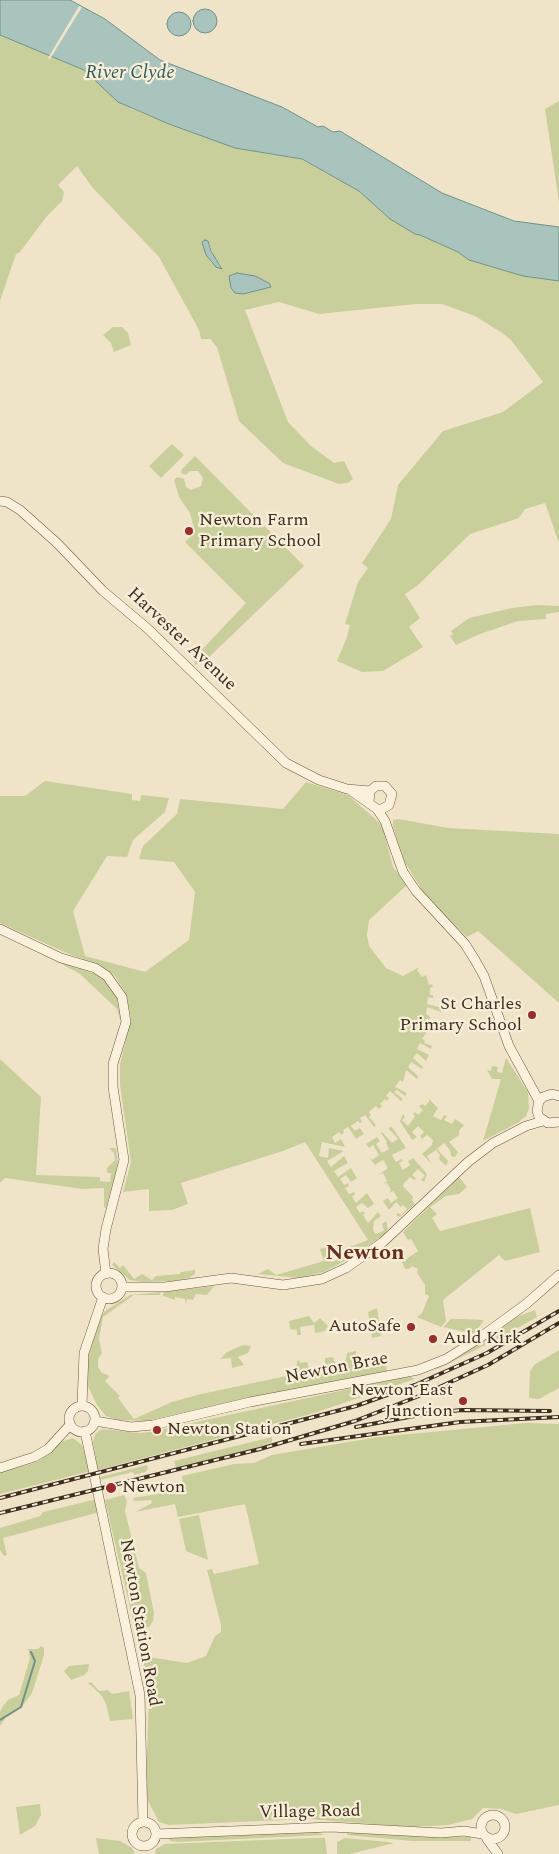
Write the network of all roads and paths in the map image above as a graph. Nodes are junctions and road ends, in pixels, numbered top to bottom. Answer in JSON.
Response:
{"nodes":[{"id":1,"x":0,"y":501,"type":"edge"},
{"id":2,"x":348,"y":789,"type":"junction"},
{"id":3,"x":370,"y":791,"type":"junction"},
{"id":4,"x":369,"y":802,"type":"junction"},
{"id":5,"x":390,"y":805,"type":"junction"},
{"id":6,"x":377,"y":809,"type":"junction"},
{"id":7,"x":385,"y":821,"type":"junction"},
{"id":8,"x":0,"y":929,"type":"edge"},
{"id":9,"x":529,"y":1082,"type":"junction"},
{"id":10,"x":547,"y":1095,"type":"junction"},
{"id":11,"x":559,"y":1096,"type":"edge"},
{"id":12,"x":539,"y":1101,"type":"junction"},
{"id":13,"x":537,"y":1111,"type":"junction"},
{"id":14,"x":543,"y":1121,"type":"junction"},
{"id":15,"x":559,"y":1122,"type":"edge"},
{"id":16,"x":526,"y":1126,"type":"junction"},
{"id":17,"x":106,"y":1274,"type":"junction"},
{"id":18,"x":559,"y":1275,"type":"edge"},
{"id":19,"x":122,"y":1287,"type":"junction"},
{"id":20,"x":103,"y":1297,"type":"junction"},
{"id":21,"x":82,"y":1405,"type":"junction"},
{"id":22,"x":95,"y":1421,"type":"junction"},
{"id":23,"x":70,"y":1425,"type":"junction"},
{"id":24,"x":86,"y":1432,"type":"junction"},
{"id":25,"x":0,"y":1468,"type":"edge"},
{"id":26,"x":143,"y":1822,"type":"junction"},
{"id":27,"x":481,"y":1824,"type":"junction"},
{"id":28,"x":464,"y":1831,"type":"junction"},
{"id":29,"x":156,"y":1834,"type":"junction"},
{"id":30,"x":485,"y":1836,"type":"junction"},
{"id":31,"x":501,"y":1837,"type":"junction"},
{"id":32,"x":144,"y":1850,"type":"edge"},
{"id":33,"x":499,"y":1854,"type":"edge"}],
"edges":[{"from":1,"to":2,"type":"street","name":"Harvester Avenue"},
{"from":2,"to":3,"type":"street","name":"Harvester Avenue"},
{"from":2,"to":4,"type":"street","name":"Harvester Avenue"},
{"from":3,"to":4,"type":"street"},
{"from":3,"to":5,"type":"street"},
{"from":4,"to":6,"type":"street"},
{"from":5,"to":6,"type":"street"},
{"from":5,"to":7,"type":"street"},
{"from":6,"to":7,"type":"street"},
{"from":7,"to":9,"type":"street"},
{"from":8,"to":17,"type":"street"},
{"from":9,"to":10,"type":"street"},
{"from":9,"to":12,"type":"street"},
{"from":10,"to":11,"type":"street"},
{"from":10,"to":12,"type":"street"},
{"from":12,"to":13,"type":"street"},
{"from":13,"to":14,"type":"street"},
{"from":13,"to":16,"type":"street"},
{"from":14,"to":15,"type":"street"},
{"from":14,"to":16,"type":"street"},
{"from":16,"to":19,"type":"street"},
{"from":17,"to":19,"type":"street"},
{"from":17,"to":20,"type":"street"},
{"from":18,"to":22,"type":"street","name":"Newton Brae"},
{"from":19,"to":20,"type":"street"},
{"from":20,"to":21,"type":"street"},
{"from":21,"to":22,"type":"street"},
{"from":21,"to":23,"type":"street"},
{"from":22,"to":24,"type":"street"},
{"from":23,"to":24,"type":"street"},
{"from":23,"to":25,"type":"street"},
{"from":24,"to":26,"type":"street","name":"Newton Station Road"},
{"from":26,"to":29,"type":"street"},
{"from":26,"to":32,"type":"street"},
{"from":27,"to":28,"type":"street","name":"Village Road"},
{"from":27,"to":30,"type":"street"},
{"from":27,"to":31,"type":"street"},
{"from":28,"to":29,"type":"street","name":"Village Road"},
{"from":28,"to":30,"type":"street","name":"Village Road"},
{"from":29,"to":32,"type":"street"},
{"from":30,"to":31,"type":"street"},
{"from":30,"to":33,"type":"street"},
{"from":31,"to":33,"type":"street"}]}
